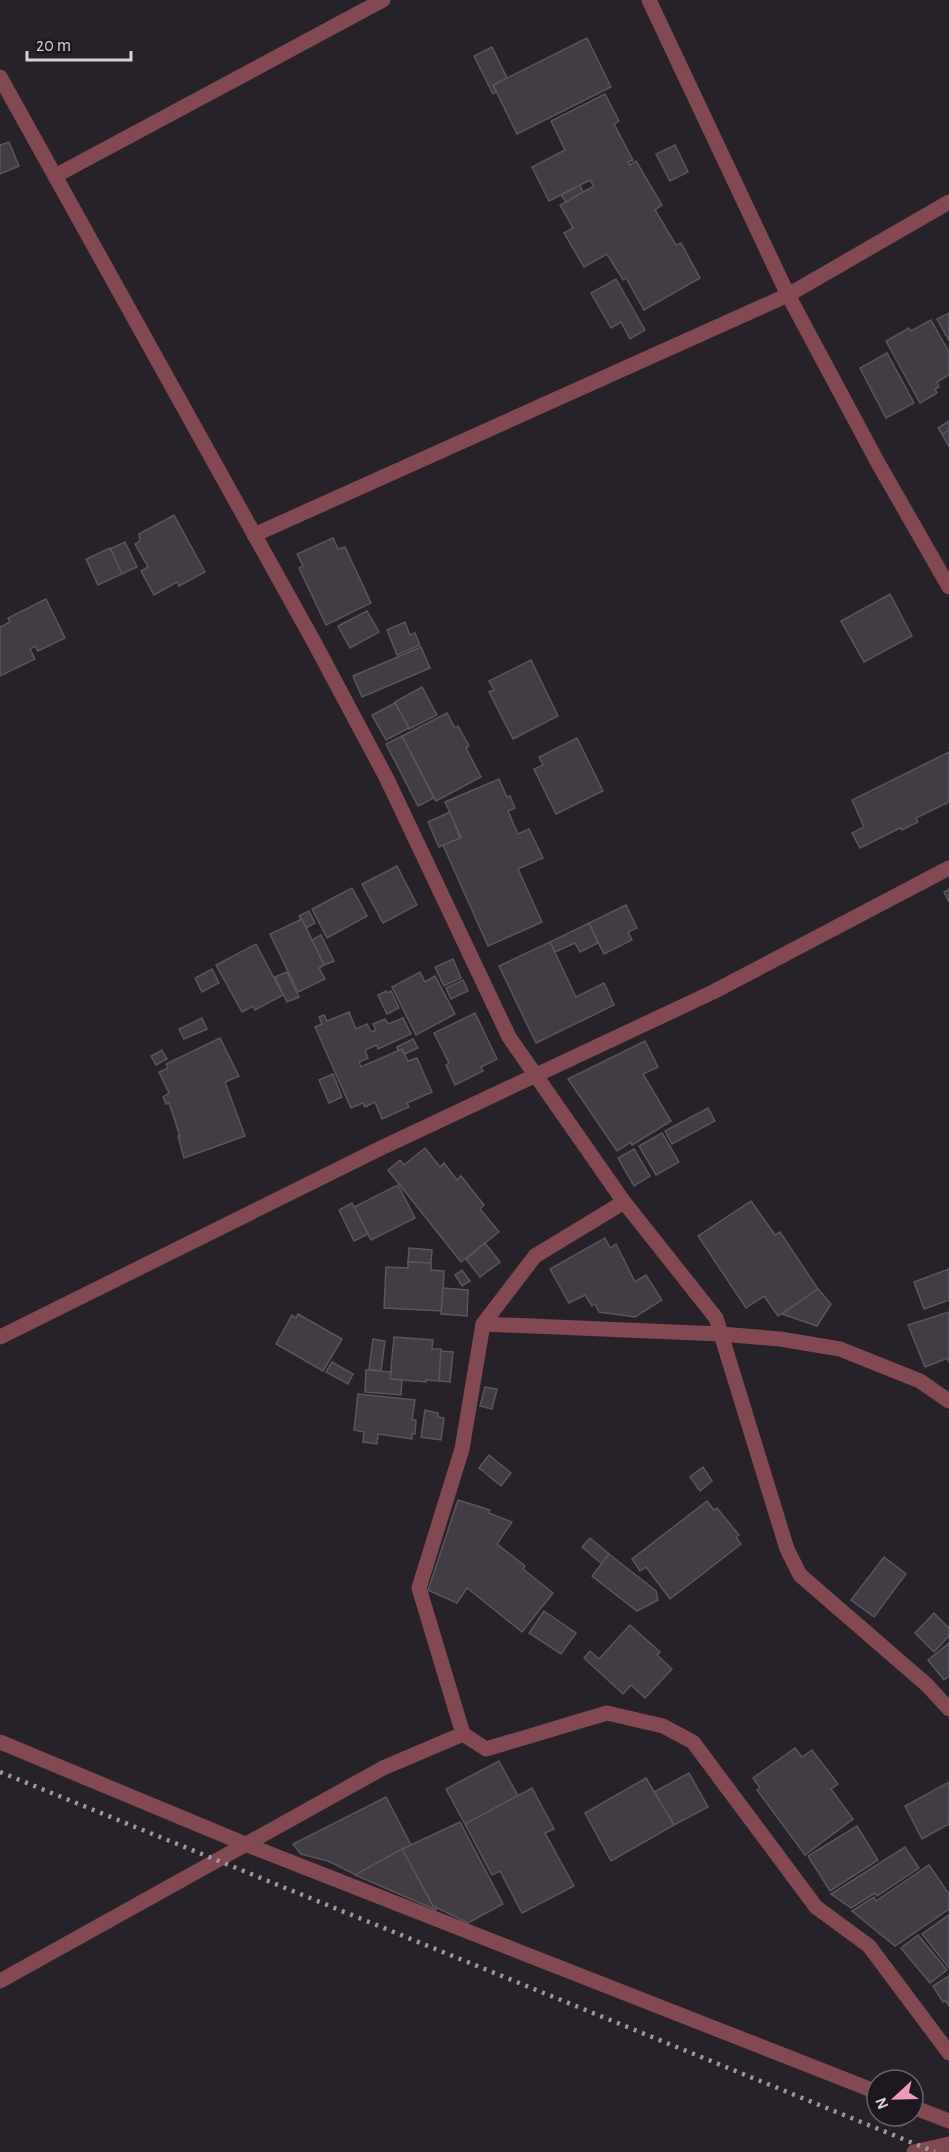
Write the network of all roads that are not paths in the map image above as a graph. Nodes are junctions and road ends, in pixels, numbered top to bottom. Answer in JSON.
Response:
{"nodes":[{"id":1,"x":383,"y":0,"type":"edge"},
{"id":2,"x":650,"y":0,"type":"edge"},
{"id":3,"x":0,"y":77,"type":"edge"},
{"id":4,"x":55,"y":176,"type":"junction"},
{"id":5,"x":949,"y":202,"type":"edge"},
{"id":6,"x":788,"y":295,"type":"junction"},
{"id":7,"x":254,"y":536,"type":"junction"},
{"id":8,"x":949,"y":587,"type":"edge"},
{"id":9,"x":949,"y":868,"type":"edge"},
{"id":10,"x":534,"y":1076,"type":"junction"},
{"id":11,"x":624,"y":1203,"type":"junction"},
{"id":12,"x":483,"y":1324,"type":"junction"},
{"id":13,"x":721,"y":1334,"type":"junction"},
{"id":14,"x":0,"y":1337,"type":"edge"},
{"id":15,"x":949,"y":1401,"type":"edge"},
{"id":16,"x":949,"y":1709,"type":"edge"},
{"id":17,"x":463,"y":1734,"type":"junction"},
{"id":18,"x":0,"y":1742,"type":"edge"},
{"id":19,"x":245,"y":1844,"type":"junction"},
{"id":20,"x":0,"y":1981,"type":"edge"},
{"id":21,"x":949,"y":2053,"type":"edge"},
{"id":22,"x":865,"y":2087,"type":"edge"},
{"id":23,"x":925,"y":2112,"type":"edge"},
{"id":24,"x":949,"y":2121,"type":"edge"},
{"id":25,"x":949,"y":2144,"type":"edge"},
{"id":26,"x":914,"y":2152,"type":"edge"}],
"edges":[{"from":1,"to":4,"type":"street"},
{"from":2,"to":6,"type":"street"},
{"from":3,"to":4,"type":"street"},
{"from":4,"to":7,"type":"street"},
{"from":5,"to":6,"type":"street"},
{"from":6,"to":7,"type":"street"},
{"from":6,"to":8,"type":"street"},
{"from":7,"to":10,"type":"street"},
{"from":9,"to":10,"type":"street"},
{"from":10,"to":11,"type":"street"},
{"from":10,"to":14,"type":"street"},
{"from":11,"to":12,"type":"street"},
{"from":11,"to":13,"type":"street"},
{"from":12,"to":13,"type":"street"},
{"from":12,"to":17,"type":"street"},
{"from":13,"to":15,"type":"street"},
{"from":13,"to":16,"type":"street"},
{"from":17,"to":19,"type":"street"},
{"from":17,"to":21,"type":"street"},
{"from":18,"to":19,"type":"street"},
{"from":19,"to":20,"type":"street"},
{"from":19,"to":22,"type":"street"},
{"from":23,"to":24,"type":"street"},
{"from":25,"to":26,"type":"street"}]}
